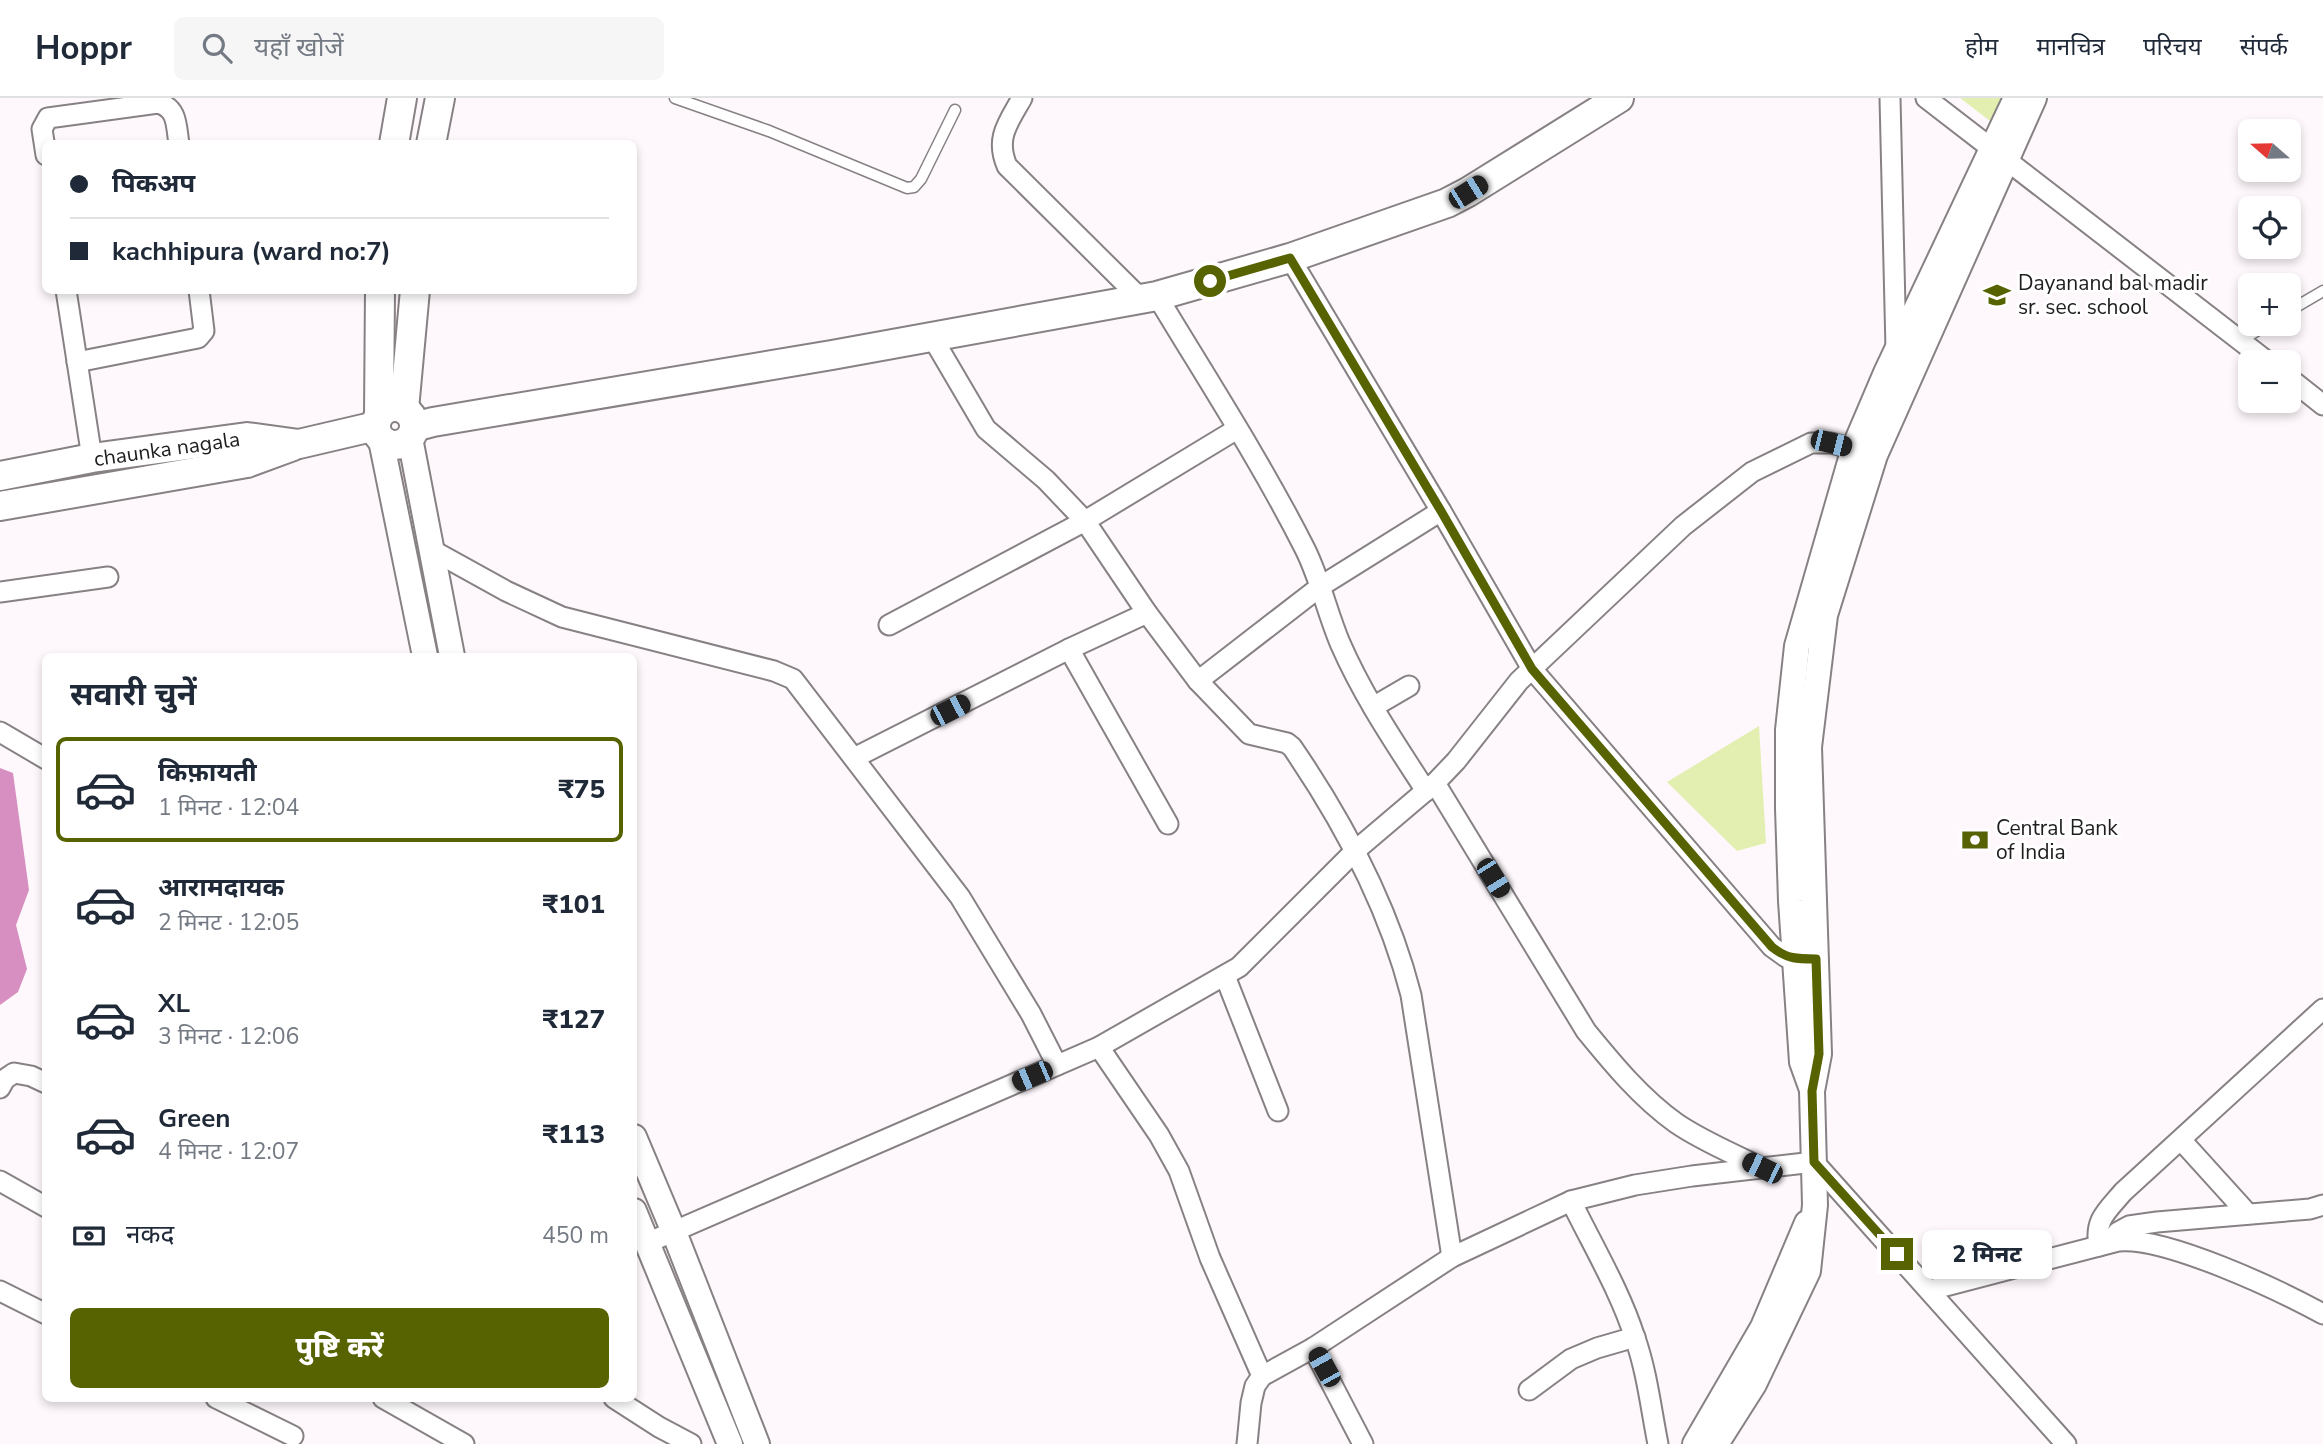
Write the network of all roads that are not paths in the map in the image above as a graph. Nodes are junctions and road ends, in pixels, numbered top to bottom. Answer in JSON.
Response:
{"nodes":[{"id":1,"x":402,"y":98,"type":"edge"},
{"id":2,"x":440,"y":98,"type":"edge"},
{"id":3,"x":675,"y":98,"type":"edge"},
{"id":4,"x":1022,"y":98,"type":"edge"},
{"id":5,"x":1619,"y":98,"type":"edge"},
{"id":6,"x":1890,"y":98,"type":"edge"},
{"id":7,"x":1926,"y":98,"type":"edge"},
{"id":8,"x":2016,"y":98,"type":"edge"},
{"id":9,"x":2034,"y":98,"type":"edge"},
{"id":10,"x":955,"y":110,"type":"dead end"},
{"id":11,"x":44,"y":140,"type":"edge"},
{"id":12,"x":178,"y":140,"type":"edge"},
{"id":13,"x":395,"y":140,"type":"edge"},
{"id":14,"x":432,"y":140,"type":"edge"},
{"id":15,"x":1999,"y":154,"type":"junction"},
{"id":16,"x":1290,"y":258,"type":"junction"},
{"id":17,"x":1947,"y":268,"type":"junction"},
{"id":18,"x":2323,"y":291,"type":"edge"},
{"id":19,"x":67,"y":294,"type":"edge"},
{"id":20,"x":199,"y":294,"type":"edge"},
{"id":21,"x":380,"y":294,"type":"edge"},
{"id":22,"x":414,"y":294,"type":"edge"},
{"id":23,"x":1149,"y":297,"type":"junction"},
{"id":24,"x":2301,"y":304,"type":"edge"},
{"id":25,"x":2249,"y":336,"type":"edge"},
{"id":26,"x":932,"y":337,"type":"junction"},
{"id":27,"x":2241,"y":341,"type":"junction"},
{"id":28,"x":2253,"y":350,"type":"edge"},
{"id":29,"x":1896,"y":353,"type":"junction"},
{"id":30,"x":78,"y":362,"type":"junction"},
{"id":31,"x":2301,"y":388,"type":"edge"},
{"id":32,"x":2323,"y":405,"type":"edge"},
{"id":33,"x":394,"y":426,"type":"junction"},
{"id":34,"x":1237,"y":429,"type":"junction"},
{"id":35,"x":299,"y":444,"type":"junction"},
{"id":36,"x":1865,"y":451,"type":"junction"},
{"id":37,"x":92,"y":458,"type":"junction"},
{"id":38,"x":0,"y":476,"type":"edge"},
{"id":39,"x":0,"y":506,"type":"edge"},
{"id":40,"x":1441,"y":511,"type":"junction"},
{"id":41,"x":1085,"y":521,"type":"junction"},
{"id":42,"x":432,"y":550,"type":"junction"},
{"id":43,"x":108,"y":577,"type":"dead end"},
{"id":44,"x":1321,"y":586,"type":"junction"},
{"id":45,"x":0,"y":592,"type":"edge"},
{"id":46,"x":1147,"y":613,"type":"junction"},
{"id":47,"x":889,"y":625,"type":"dead end"},
{"id":48,"x":1069,"y":649,"type":"junction"},
{"id":49,"x":425,"y":653,"type":"edge"},
{"id":50,"x":451,"y":653,"type":"edge"},
{"id":51,"x":1532,"y":669,"type":"junction"},
{"id":52,"x":1198,"y":681,"type":"junction"},
{"id":53,"x":1409,"y":686,"type":"dead end"},
{"id":54,"x":1373,"y":707,"type":"junction"},
{"id":55,"x":0,"y":732,"type":"edge"},
{"id":56,"x":42,"y":757,"type":"edge"},
{"id":57,"x":854,"y":758,"type":"junction"},
{"id":58,"x":1430,"y":787,"type":"junction"},
{"id":59,"x":1168,"y":824,"type":"dead end"},
{"id":60,"x":1356,"y":850,"type":"junction"},
{"id":61,"x":1805,"y":959,"type":"junction"},
{"id":62,"x":1225,"y":976,"type":"junction"},
{"id":63,"x":2323,"y":1009,"type":"edge"},
{"id":64,"x":1099,"y":1047,"type":"junction"},
{"id":65,"x":1057,"y":1065,"type":"junction"},
{"id":66,"x":42,"y":1081,"type":"edge"},
{"id":67,"x":0,"y":1088,"type":"edge"},
{"id":68,"x":1278,"y":1111,"type":"dead end"},
{"id":69,"x":2181,"y":1140,"type":"junction"},
{"id":70,"x":637,"y":1144,"type":"edge"},
{"id":71,"x":1814,"y":1162,"type":"junction"},
{"id":72,"x":1762,"y":1168,"type":"junction"},
{"id":73,"x":0,"y":1181,"type":"edge"},
{"id":74,"x":1571,"y":1201,"type":"junction"},
{"id":75,"x":42,"y":1205,"type":"edge"},
{"id":76,"x":1815,"y":1205,"type":"junction"},
{"id":77,"x":2323,"y":1205,"type":"edge"},
{"id":78,"x":2248,"y":1214,"type":"junction"},
{"id":79,"x":637,"y":1218,"type":"edge"},
{"id":80,"x":674,"y":1231,"type":"junction"},
{"id":81,"x":647,"y":1243,"type":"junction"},
{"id":82,"x":2104,"y":1245,"type":"junction"},
{"id":83,"x":1452,"y":1257,"type":"junction"},
{"id":84,"x":1930,"y":1290,"type":"junction"},
{"id":85,"x":0,"y":1291,"type":"edge"},
{"id":86,"x":42,"y":1312,"type":"edge"},
{"id":87,"x":2323,"y":1314,"type":"edge"},
{"id":88,"x":1635,"y":1337,"type":"junction"},
{"id":89,"x":1313,"y":1348,"type":"junction"},
{"id":90,"x":1262,"y":1376,"type":"junction"},
{"id":91,"x":1529,"y":1390,"type":"dead end"},
{"id":92,"x":224,"y":1402,"type":"edge"},
{"id":93,"x":390,"y":1402,"type":"edge"},
{"id":94,"x":620,"y":1402,"type":"edge"},
{"id":95,"x":293,"y":1436,"type":"dead end"},
{"id":96,"x":755,"y":1443,"type":"edge"},
{"id":97,"x":464,"y":1444,"type":"edge"},
{"id":98,"x":691,"y":1444,"type":"edge"},
{"id":99,"x":730,"y":1444,"type":"edge"},
{"id":100,"x":1247,"y":1444,"type":"edge"},
{"id":101,"x":1363,"y":1444,"type":"edge"},
{"id":102,"x":1658,"y":1444,"type":"edge"},
{"id":103,"x":1695,"y":1444,"type":"edge"},
{"id":104,"x":1716,"y":1444,"type":"edge"},
{"id":105,"x":2066,"y":1444,"type":"edge"}],
"edges":[{"from":1,"to":13,"type":"main road"},
{"from":2,"to":14,"type":"main road"},
{"from":3,"to":10,"type":"lane"},
{"from":4,"to":23,"type":"street"},
{"from":5,"to":16,"type":"main road","name":"chaunka nagala"},
{"from":6,"to":29,"type":"street"},
{"from":7,"to":15,"type":"street"},
{"from":8,"to":15,"type":"street"},
{"from":9,"to":15,"type":"street"},
{"from":11,"to":12,"type":"street"},
{"from":15,"to":17,"type":"street"},
{"from":15,"to":27,"type":"street"},
{"from":16,"to":23,"type":"main road","name":"chaunka nagala"},
{"from":16,"to":40,"type":"street"},
{"from":17,"to":29,"type":"street"},
{"from":17,"to":36,"type":"street"},
{"from":18,"to":24,"type":"lane"},
{"from":19,"to":30,"type":"street"},
{"from":20,"to":30,"type":"street"},
{"from":21,"to":33,"type":"main road"},
{"from":22,"to":33,"type":"main road"},
{"from":23,"to":26,"type":"main road","name":"chaunka nagala"},
{"from":23,"to":34,"type":"street"},
{"from":25,"to":27,"type":"lane"},
{"from":26,"to":33,"type":"main road","name":"chaunka nagala"},
{"from":26,"to":41,"type":"street"},
{"from":27,"to":28,"type":"street"},
{"from":29,"to":36,"type":"street"},
{"from":30,"to":37,"type":"street"},
{"from":31,"to":32,"type":"street"},
{"from":33,"to":35,"type":"main road","name":"chaunka nagala"},
{"from":33,"to":42,"type":"street"},
{"from":33,"to":49,"type":"street"},
{"from":34,"to":41,"type":"street"},
{"from":34,"to":44,"type":"street"},
{"from":35,"to":37,"type":"main road","name":"chaunka nagala"},
{"from":35,"to":39,"type":"main road"},
{"from":36,"to":51,"type":"street"},
{"from":36,"to":61,"type":"street"},
{"from":37,"to":38,"type":"main road","name":"chaunka nagala"},
{"from":40,"to":44,"type":"street"},
{"from":40,"to":51,"type":"street"},
{"from":41,"to":46,"type":"street"},
{"from":41,"to":47,"type":"street"},
{"from":42,"to":50,"type":"street"},
{"from":42,"to":57,"type":"street"},
{"from":43,"to":45,"type":"street"},
{"from":44,"to":52,"type":"street"},
{"from":44,"to":54,"type":"street"},
{"from":46,"to":48,"type":"street"},
{"from":46,"to":52,"type":"street"},
{"from":48,"to":57,"type":"street"},
{"from":48,"to":59,"type":"street"},
{"from":51,"to":58,"type":"street"},
{"from":51,"to":61,"type":"street"},
{"from":52,"to":60,"type":"street"},
{"from":53,"to":54,"type":"street"},
{"from":54,"to":58,"type":"street"},
{"from":55,"to":56,"type":"street"},
{"from":57,"to":65,"type":"street"},
{"from":58,"to":60,"type":"street"},
{"from":58,"to":72,"type":"street"},
{"from":60,"to":62,"type":"street"},
{"from":60,"to":83,"type":"street"},
{"from":61,"to":71,"type":"street"},
{"from":62,"to":64,"type":"street"},
{"from":62,"to":68,"type":"street"},
{"from":63,"to":69,"type":"street"},
{"from":64,"to":65,"type":"street"},
{"from":64,"to":90,"type":"street"},
{"from":65,"to":80,"type":"street"},
{"from":66,"to":67,"type":"street"},
{"from":69,"to":78,"type":"street"},
{"from":69,"to":82,"type":"street"},
{"from":70,"to":80,"type":"street"},
{"from":71,"to":72,"type":"street"},
{"from":71,"to":76,"type":"street"},
{"from":71,"to":84,"type":"street"},
{"from":72,"to":74,"type":"street"},
{"from":73,"to":75,"type":"street"},
{"from":74,"to":83,"type":"street"},
{"from":74,"to":88,"type":"street"},
{"from":76,"to":103,"type":"street"},
{"from":76,"to":104,"type":"street"},
{"from":77,"to":78,"type":"street"},
{"from":78,"to":82,"type":"street"},
{"from":79,"to":81,"type":"street"},
{"from":80,"to":81,"type":"street"},
{"from":80,"to":96,"type":"street"},
{"from":81,"to":99,"type":"street"},
{"from":82,"to":84,"type":"street"},
{"from":82,"to":87,"type":"street"},
{"from":83,"to":89,"type":"street"},
{"from":84,"to":105,"type":"street"},
{"from":85,"to":86,"type":"street"},
{"from":88,"to":91,"type":"street"},
{"from":88,"to":102,"type":"street"},
{"from":89,"to":90,"type":"street"},
{"from":89,"to":101,"type":"street"},
{"from":90,"to":100,"type":"street"},
{"from":92,"to":95,"type":"street"},
{"from":93,"to":97,"type":"street"},
{"from":94,"to":98,"type":"street"}]}
